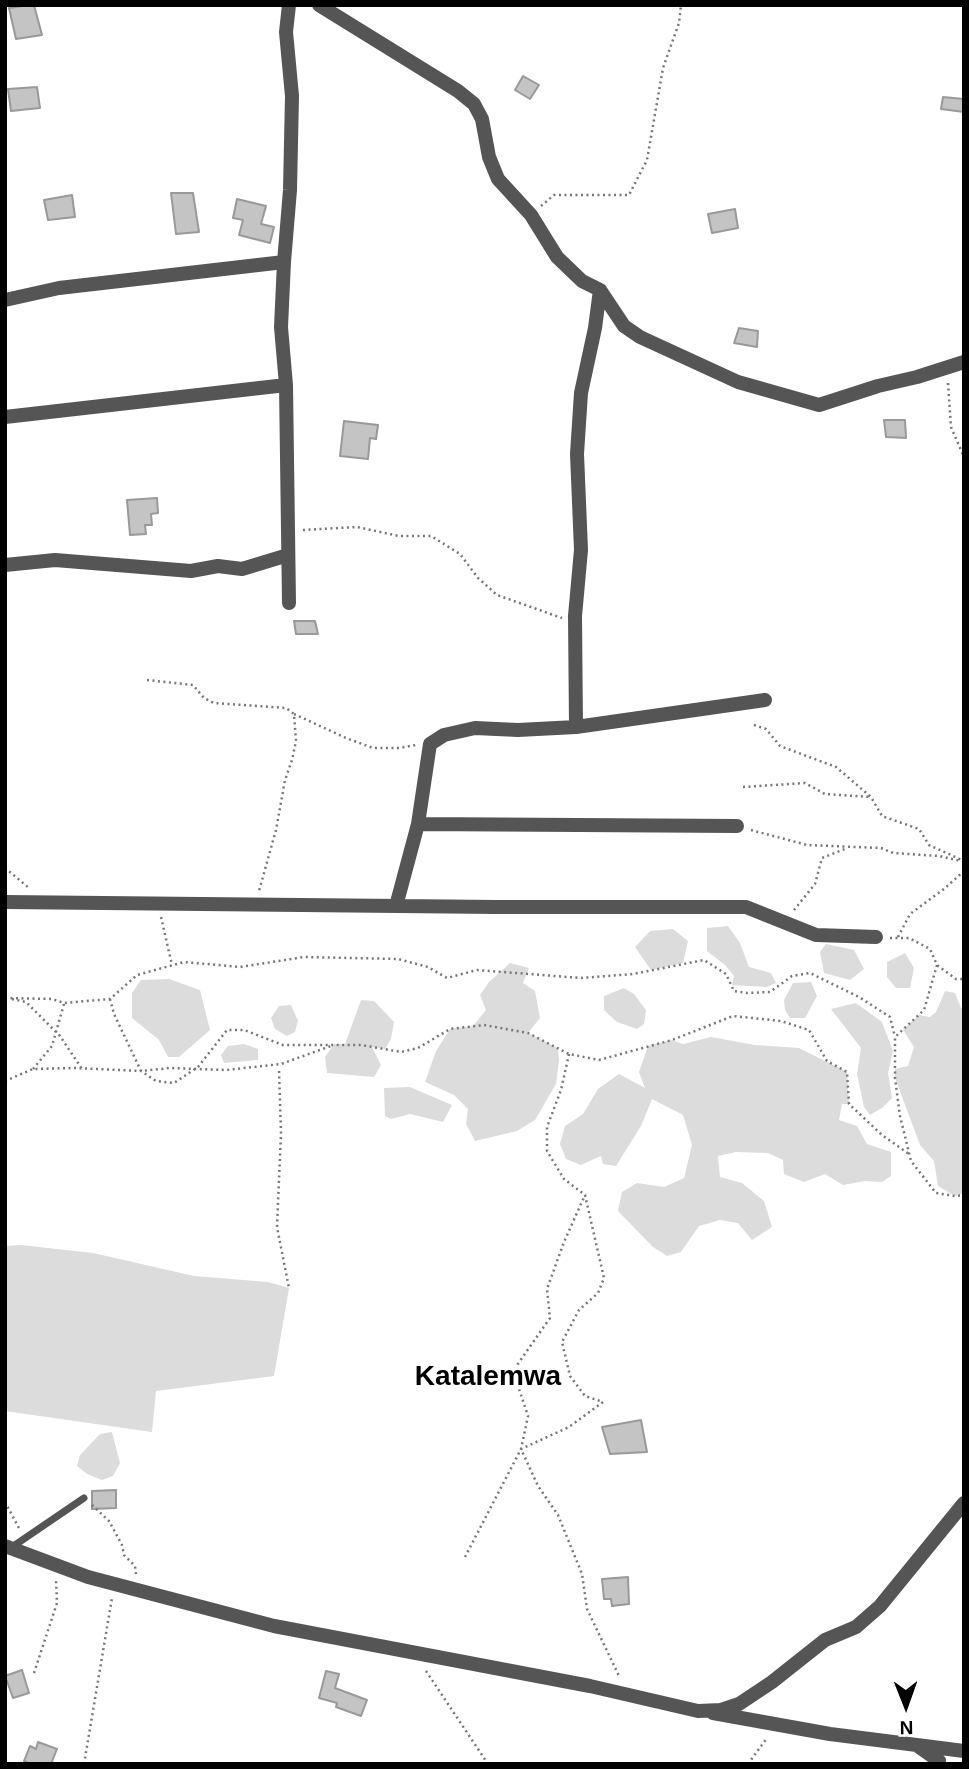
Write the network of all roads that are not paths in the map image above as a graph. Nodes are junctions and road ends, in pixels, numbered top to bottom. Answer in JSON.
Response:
{"nodes":[{"id":1,"x":289,"y":5,"type":"edge"},
{"id":2,"x":319,"y":5,"type":"edge"},
{"id":3,"x":284,"y":262,"type":"junction"},
{"id":4,"x":600,"y":290,"type":"junction"},
{"id":5,"x":5,"y":300,"type":"edge"},
{"id":6,"x":964,"y":362,"type":"edge"},
{"id":7,"x":286,"y":385,"type":"junction"},
{"id":8,"x":5,"y":417,"type":"edge"},
{"id":9,"x":288,"y":555,"type":"junction"},
{"id":10,"x":5,"y":565,"type":"edge"},
{"id":11,"x":289,"y":603,"type":"dead end"},
{"id":12,"x":765,"y":700,"type":"dead end"},
{"id":13,"x":576,"y":727,"type":"junction"},
{"id":14,"x":418,"y":824,"type":"junction"},
{"id":15,"x":737,"y":826,"type":"road end"},
{"id":16,"x":5,"y":902,"type":"edge"},
{"id":17,"x":396,"y":905,"type":"junction"},
{"id":18,"x":876,"y":937,"type":"road end"},
{"id":19,"x":84,"y":1498,"type":"road end"},
{"id":20,"x":964,"y":1503,"type":"edge"},
{"id":21,"x":9,"y":1546,"type":"edge"},
{"id":22,"x":698,"y":1711,"type":"junction"},
{"id":23,"x":917,"y":1745,"type":"junction"},
{"id":24,"x":964,"y":1751,"type":"edge"},
{"id":25,"x":939,"y":1764,"type":"edge"}],
"edges":[{"from":1,"to":3,"type":"street"},
{"from":2,"to":4,"type":"street"},
{"from":3,"to":5,"type":"street"},
{"from":3,"to":7,"type":"street"},
{"from":4,"to":6,"type":"street"},
{"from":4,"to":13,"type":"street"},
{"from":7,"to":8,"type":"street"},
{"from":7,"to":9,"type":"street"},
{"from":9,"to":10,"type":"street"},
{"from":9,"to":11,"type":"street"},
{"from":12,"to":13,"type":"street"},
{"from":13,"to":14,"type":"street"},
{"from":14,"to":15,"type":"street"},
{"from":14,"to":17,"type":"street"},
{"from":16,"to":17,"type":"street"},
{"from":17,"to":18,"type":"street"},
{"from":19,"to":21,"type":"lane"},
{"from":20,"to":22,"type":"street"},
{"from":21,"to":22,"type":"street"},
{"from":22,"to":23,"type":"street"},
{"from":23,"to":24,"type":"street"},
{"from":23,"to":25,"type":"street"}]}
